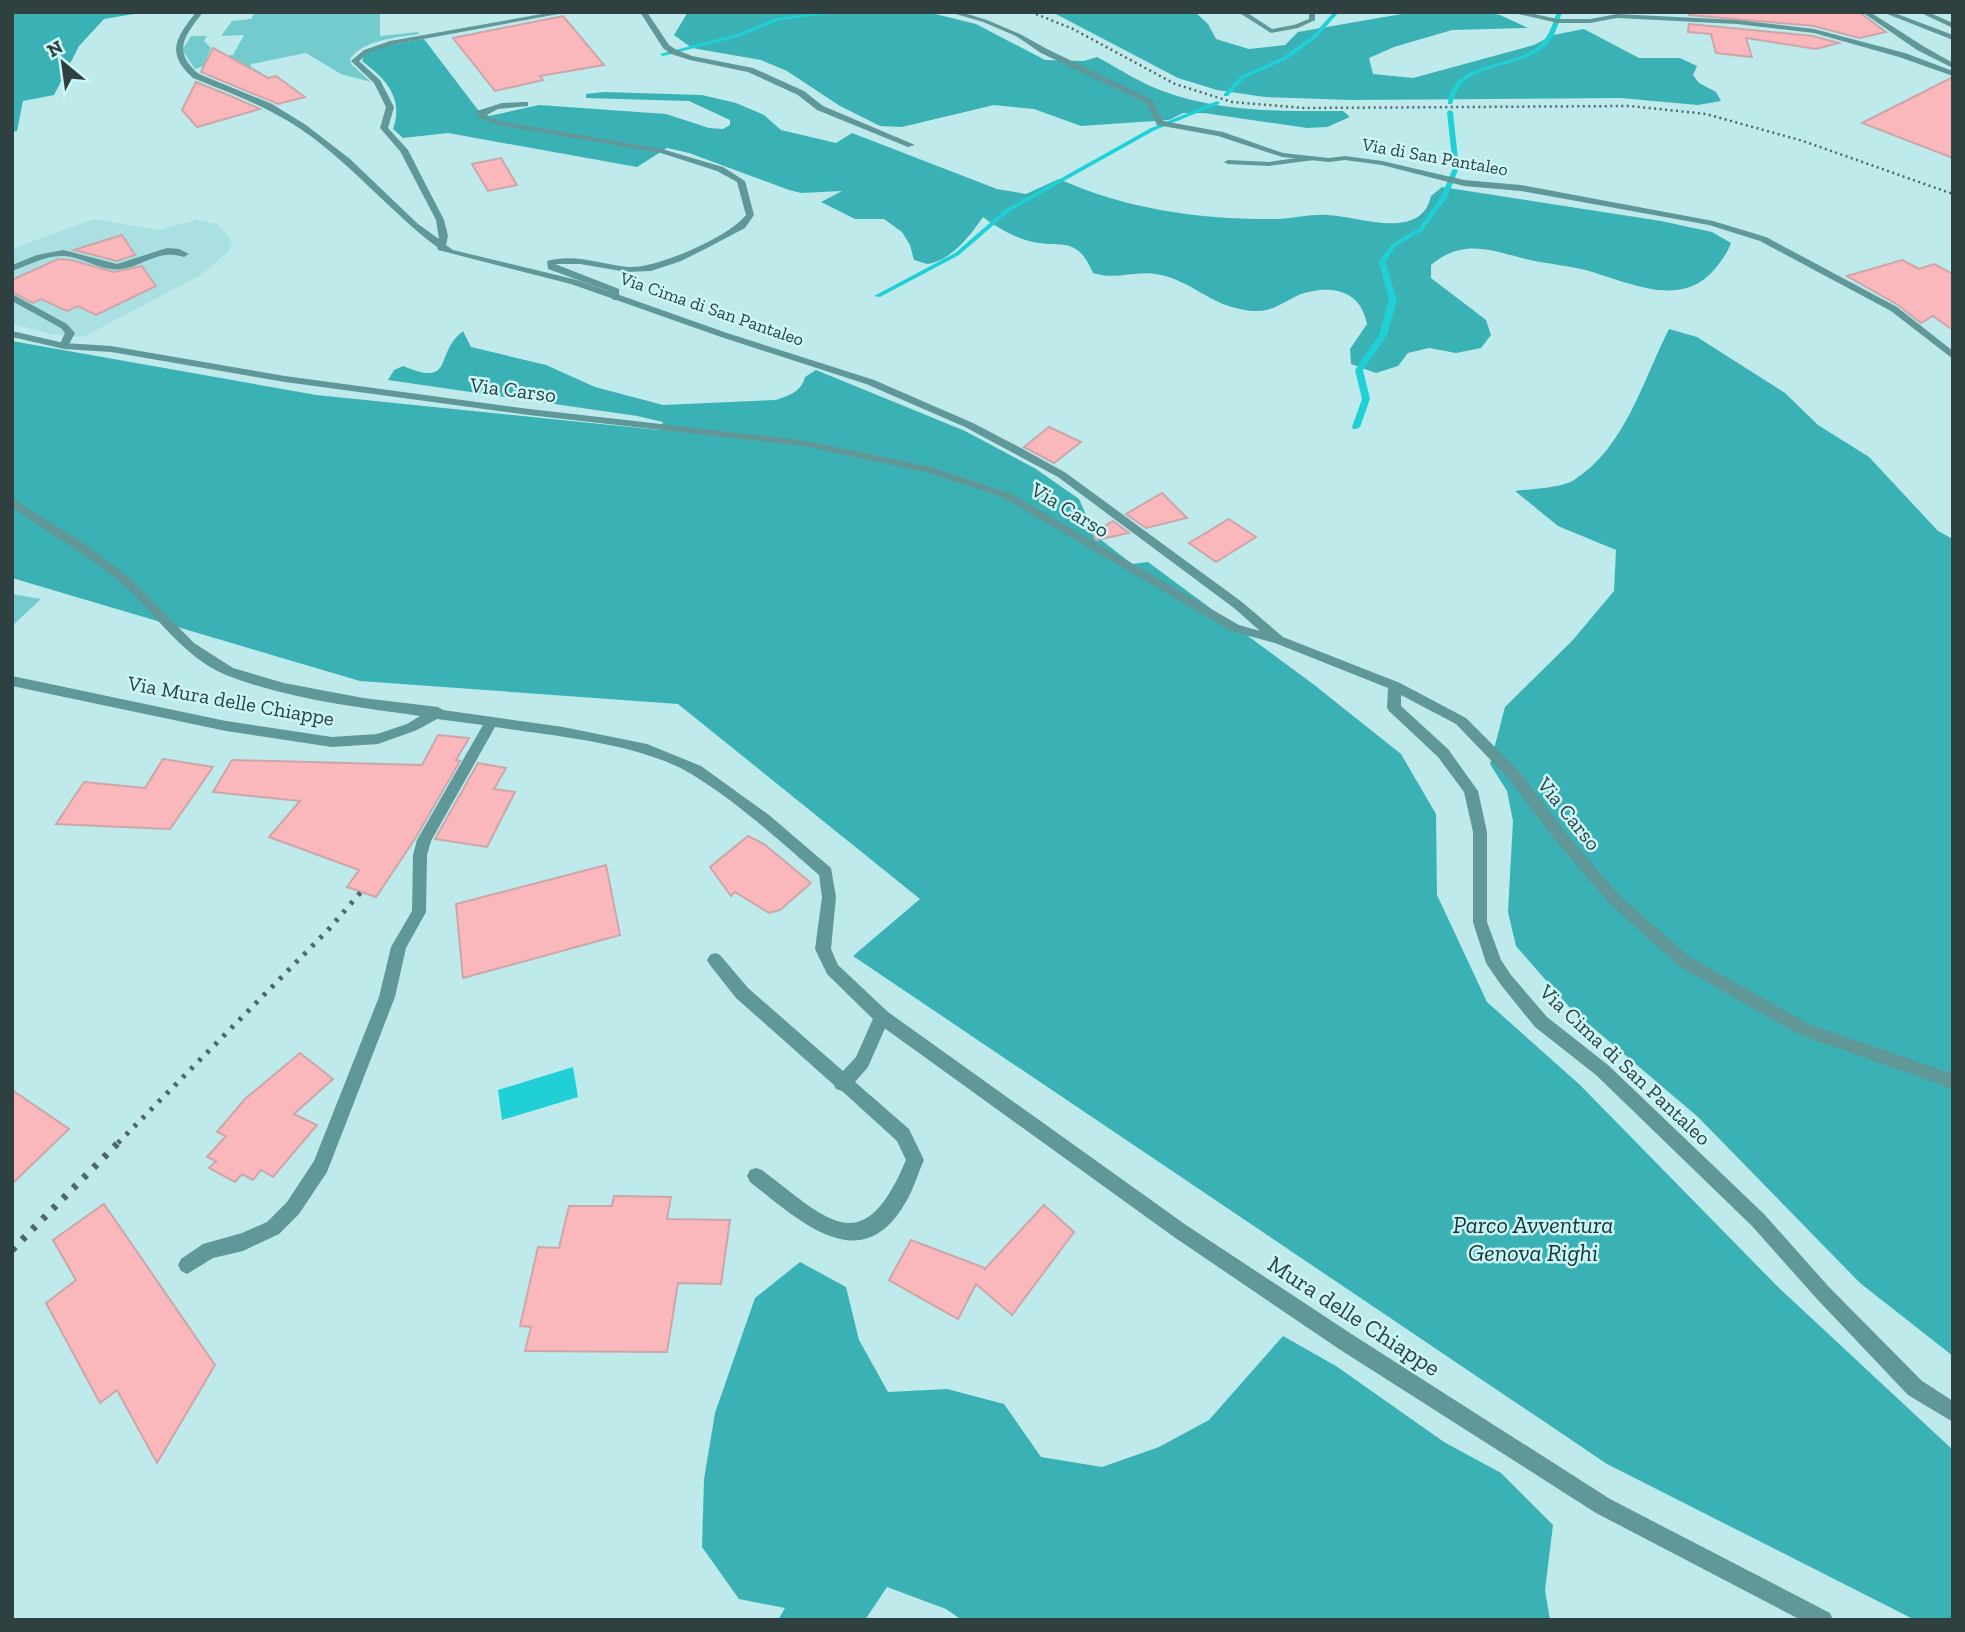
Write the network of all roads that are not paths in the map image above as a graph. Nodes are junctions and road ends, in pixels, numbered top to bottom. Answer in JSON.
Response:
{"nodes":[{"id":1,"x":200,"y":12,"type":"edge"},
{"id":2,"x":566,"y":12,"type":"edge"},
{"id":3,"x":643,"y":12,"type":"edge"},
{"id":4,"x":952,"y":12,"type":"edge"},
{"id":5,"x":1241,"y":12,"type":"edge"},
{"id":6,"x":1312,"y":12,"type":"edge"},
{"id":7,"x":1334,"y":12,"type":"edge"},
{"id":8,"x":1358,"y":12,"type":"edge"},
{"id":9,"x":1512,"y":12,"type":"edge"},
{"id":10,"x":1865,"y":12,"type":"edge"},
{"id":11,"x":1885,"y":12,"type":"edge"},
{"id":12,"x":1922,"y":12,"type":"edge"},
{"id":13,"x":1953,"y":26,"type":"edge"},
{"id":14,"x":1953,"y":38,"type":"edge"},
{"id":15,"x":1953,"y":66,"type":"edge"},
{"id":16,"x":1953,"y":74,"type":"edge"},
{"id":17,"x":525,"y":104,"type":"dead end"},
{"id":18,"x":911,"y":145,"type":"dead end"},
{"id":19,"x":1311,"y":158,"type":"junction"},
{"id":20,"x":1228,"y":162,"type":"dead end"},
{"id":21,"x":441,"y":248,"type":"junction"},
{"id":22,"x":184,"y":254,"type":"dead end"},
{"id":23,"x":12,"y":268,"type":"edge"},
{"id":24,"x":12,"y":297,"type":"edge"},
{"id":25,"x":617,"y":298,"type":"junction"},
{"id":26,"x":12,"y":334,"type":"edge"},
{"id":27,"x":64,"y":346,"type":"junction"},
{"id":28,"x":1953,"y":356,"type":"edge"},
{"id":29,"x":12,"y":501,"type":"edge"},
{"id":30,"x":1279,"y":640,"type":"junction"},
{"id":31,"x":12,"y":681,"type":"edge"},
{"id":32,"x":1395,"y":686,"type":"junction"},
{"id":33,"x":439,"y":712,"type":"junction"},
{"id":34,"x":491,"y":723,"type":"junction"},
{"id":35,"x":715,"y":960,"type":"dead end"},
{"id":36,"x":882,"y":1017,"type":"junction"},
{"id":37,"x":1953,"y":1082,"type":"edge"},
{"id":38,"x":842,"y":1084,"type":"junction"},
{"id":39,"x":756,"y":1176,"type":"dead end"},
{"id":40,"x":187,"y":1265,"type":"dead end"},
{"id":41,"x":1953,"y":1412,"type":"edge"},
{"id":42,"x":1823,"y":1620,"type":"edge"}],
"edges":[{"from":1,"to":21,"type":"street","name":"Via Cima di San Pantaleo"},
{"from":2,"to":21,"type":"street"},
{"from":3,"to":18,"type":"street"},
{"from":4,"to":19,"type":"street","name":"Via di San Pantaleo"},
{"from":5,"to":6,"type":"street"},
{"from":7,"to":8,"type":"street"},
{"from":9,"to":16,"type":"street"},
{"from":10,"to":15,"type":"street"},
{"from":11,"to":14,"type":"street"},
{"from":12,"to":13,"type":"street"},
{"from":17,"to":25,"type":"street"},
{"from":19,"to":20,"type":"street"},
{"from":19,"to":28,"type":"street","name":"Via di San Pantaleo"},
{"from":21,"to":25,"type":"street","name":"Via Cima di San Pantaleo"},
{"from":22,"to":23,"type":"street"},
{"from":24,"to":27,"type":"street"},
{"from":25,"to":30,"type":"street","name":"Via Cima di San Pantaleo"},
{"from":26,"to":27,"type":"street","name":"Via Carso"},
{"from":27,"to":30,"type":"street","name":"Via Carso"},
{"from":29,"to":33,"type":"street"},
{"from":30,"to":32,"type":"street","name":"Via Carso"},
{"from":31,"to":33,"type":"street","name":"Via Mura delle Chiappe"},
{"from":32,"to":37,"type":"street","name":"Via Carso"},
{"from":32,"to":41,"type":"street","name":"Via Cima di San Pantaleo"},
{"from":33,"to":34,"type":"street"},
{"from":34,"to":36,"type":"street","name":"Mura delle Chiappe"},
{"from":34,"to":40,"type":"street"},
{"from":35,"to":38,"type":"street"},
{"from":36,"to":38,"type":"street"},
{"from":36,"to":42,"type":"street","name":"Mura delle Chiappe"},
{"from":38,"to":39,"type":"street"}]}
